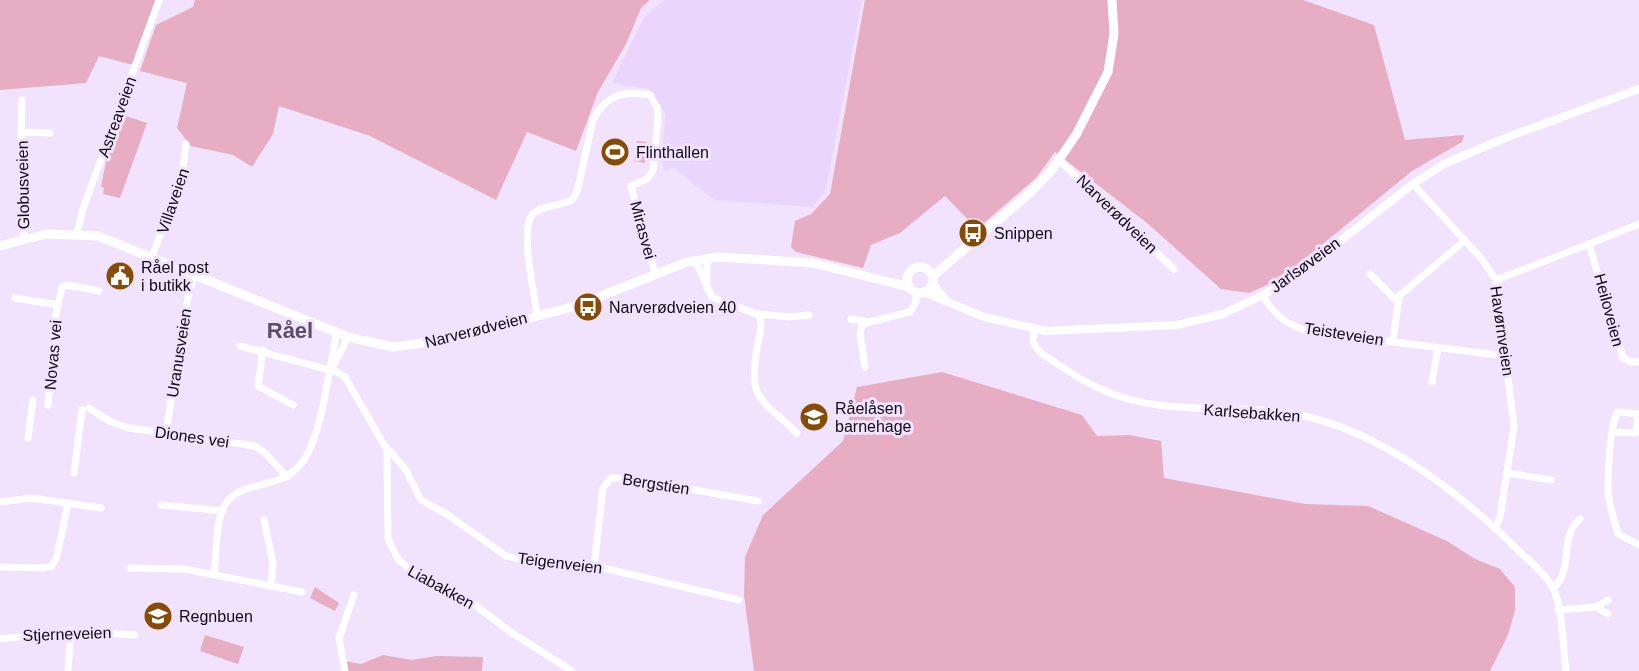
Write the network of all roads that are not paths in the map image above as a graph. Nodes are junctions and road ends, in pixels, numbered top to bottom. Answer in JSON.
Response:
{"nodes":[{"id":1,"x":159,"y":0,"type":"edge"},
{"id":2,"x":1112,"y":0,"type":"edge"},
{"id":3,"x":1639,"y":89,"type":"edge"},
{"id":4,"x":22,"y":100,"type":"dead end"},
{"id":5,"x":21,"y":132,"type":"junction"},
{"id":6,"x":50,"y":133,"type":"dead end"},
{"id":7,"x":186,"y":144,"type":"dead end"},
{"id":8,"x":1059,"y":160,"type":"junction"},
{"id":9,"x":1413,"y":184,"type":"junction"},
{"id":10,"x":1639,"y":224,"type":"edge"},
{"id":11,"x":77,"y":233,"type":"junction"},
{"id":12,"x":24,"y":238,"type":"junction"},
{"id":13,"x":1464,"y":241,"type":"junction"},
{"id":14,"x":1589,"y":244,"type":"junction"},
{"id":15,"x":0,"y":246,"type":"edge"},
{"id":16,"x":153,"y":256,"type":"junction"},
{"id":17,"x":707,"y":258,"type":"junction"},
{"id":18,"x":695,"y":260,"type":"junction"},
{"id":19,"x":1174,"y":270,"type":"dead end"},
{"id":20,"x":656,"y":273,"type":"junction"},
{"id":21,"x":194,"y":274,"type":"junction"},
{"id":22,"x":909,"y":274,"type":"junction"},
{"id":23,"x":1370,"y":274,"type":"dead end"},
{"id":24,"x":930,"y":276,"type":"junction"},
{"id":25,"x":1496,"y":280,"type":"junction"},
{"id":26,"x":891,"y":282,"type":"junction"},
{"id":27,"x":917,"y":290,"type":"junction"},
{"id":28,"x":99,"y":291,"type":"dead end"},
{"id":29,"x":707,"y":291,"type":"junction"},
{"id":30,"x":1263,"y":295,"type":"junction"},
{"id":31,"x":15,"y":298,"type":"dead end"},
{"id":32,"x":945,"y":300,"type":"junction"},
{"id":33,"x":1398,"y":302,"type":"junction"},
{"id":34,"x":58,"y":305,"type":"junction"},
{"id":35,"x":758,"y":314,"type":"junction"},
{"id":36,"x":537,"y":315,"type":"junction"},
{"id":37,"x":809,"y":315,"type":"dead end"},
{"id":38,"x":850,"y":319,"type":"dead end"},
{"id":39,"x":865,"y":321,"type":"junction"},
{"id":40,"x":1034,"y":329,"type":"junction"},
{"id":41,"x":337,"y":332,"type":"junction"},
{"id":42,"x":348,"y":336,"type":"junction"},
{"id":43,"x":1393,"y":341,"type":"junction"},
{"id":44,"x":240,"y":346,"type":"dead end"},
{"id":45,"x":1438,"y":347,"type":"junction"},
{"id":46,"x":262,"y":350,"type":"junction"},
{"id":47,"x":1505,"y":356,"type":"junction"},
{"id":48,"x":1639,"y":362,"type":"edge"},
{"id":49,"x":865,"y":367,"type":"dead end"},
{"id":50,"x":331,"y":370,"type":"junction"},
{"id":51,"x":1432,"y":382,"type":"dead end"},
{"id":52,"x":33,"y":400,"type":"dead end"},
{"id":53,"x":48,"y":405,"type":"dead end"},
{"id":54,"x":293,"y":405,"type":"dead end"},
{"id":55,"x":797,"y":432,"type":"dead end"},
{"id":56,"x":1613,"y":432,"type":"dead end"},
{"id":57,"x":166,"y":433,"type":"junction"},
{"id":58,"x":28,"y":438,"type":"dead end"},
{"id":59,"x":387,"y":450,"type":"junction"},
{"id":60,"x":74,"y":473,"type":"dead end"},
{"id":61,"x":1507,"y":473,"type":"junction"},
{"id":62,"x":287,"y":477,"type":"junction"},
{"id":63,"x":1551,"y":480,"type":"dead end"},
{"id":64,"x":758,"y":501,"type":"dead end"},
{"id":65,"x":0,"y":502,"type":"edge"},
{"id":66,"x":68,"y":503,"type":"junction"},
{"id":67,"x":162,"y":505,"type":"dead end"},
{"id":68,"x":101,"y":508,"type":"dead end"},
{"id":69,"x":222,"y":511,"type":"junction"},
{"id":70,"x":1580,"y":519,"type":"dead end"},
{"id":71,"x":264,"y":520,"type":"dead end"},
{"id":72,"x":1496,"y":527,"type":"junction"},
{"id":73,"x":1639,"y":545,"type":"edge"},
{"id":74,"x":0,"y":567,"type":"edge"},
{"id":75,"x":594,"y":567,"type":"junction"},
{"id":76,"x":130,"y":568,"type":"dead end"},
{"id":77,"x":214,"y":574,"type":"junction"},
{"id":78,"x":271,"y":586,"type":"junction"},
{"id":79,"x":1553,"y":588,"type":"junction"},
{"id":80,"x":302,"y":592,"type":"dead end"},
{"id":81,"x":354,"y":595,"type":"dead end"},
{"id":82,"x":739,"y":600,"type":"dead end"},
{"id":83,"x":1608,"y":600,"type":"dead end"},
{"id":84,"x":1596,"y":607,"type":"junction"},
{"id":85,"x":1558,"y":610,"type":"junction"},
{"id":86,"x":1608,"y":614,"type":"dead end"},
{"id":87,"x":71,"y":631,"type":"junction"},
{"id":88,"x":135,"y":634,"type":"dead end"},
{"id":89,"x":0,"y":639,"type":"edge"},
{"id":90,"x":68,"y":671,"type":"edge"},
{"id":91,"x":345,"y":671,"type":"edge"},
{"id":92,"x":572,"y":671,"type":"edge"},
{"id":93,"x":1566,"y":671,"type":"edge"}],
"edges":[{"from":1,"to":11,"type":"street","name":"Astreaveien"},
{"from":2,"to":8,"type":"main road"},
{"from":3,"to":9,"type":"street","name":"Jarlsøveien"},
{"from":4,"to":5,"type":"street","name":"Globusveien"},
{"from":5,"to":6,"type":"street","name":"Globusveien"},
{"from":5,"to":12,"type":"street","name":"Globusveien"},
{"from":7,"to":16,"type":"street","name":"Villaveien"},
{"from":8,"to":19,"type":"street","name":"Narverødveien"},
{"from":8,"to":24,"type":"main road"},
{"from":9,"to":13,"type":"street","name":"Havørnveien"},
{"from":9,"to":30,"type":"street","name":"Jarlsøveien"},
{"from":10,"to":14,"type":"street"},
{"from":11,"to":12,"type":"main road","name":"Narverødveien"},
{"from":11,"to":16,"type":"main road","name":"Narverødveien"},
{"from":12,"to":15,"type":"main road","name":"Narverødveien"},
{"from":13,"to":25,"type":"street","name":"Havørnveien"},
{"from":13,"to":33,"type":"street"},
{"from":14,"to":25,"type":"street"},
{"from":14,"to":48,"type":"street","name":"Heiloveien"},
{"from":16,"to":21,"type":"main road","name":"Narverødveien"},
{"from":17,"to":18,"type":"main road","name":"Narverødveien"},
{"from":17,"to":26,"type":"main road","name":"Narverødveien"},
{"from":17,"to":29,"type":"street"},
{"from":18,"to":20,"type":"main road","name":"Narverødveien"},
{"from":18,"to":29,"type":"street"},
{"from":20,"to":36,"type":"main road","name":"Narverødveien"},
{"from":20,"to":36,"type":"street","name":"Mirasvei"},
{"from":21,"to":41,"type":"main road","name":"Narverødveien"},
{"from":21,"to":57,"type":"street","name":"Uranusveien"},
{"from":22,"to":24,"type":"main road"},
{"from":22,"to":26,"type":"main road"},
{"from":22,"to":27,"type":"main road"},
{"from":23,"to":33,"type":"street"},
{"from":24,"to":27,"type":"main road"},
{"from":24,"to":32,"type":"street","name":"Jarlsøveien"},
{"from":25,"to":47,"type":"street","name":"Havørnveien"},
{"from":26,"to":27,"type":"main road","name":"Narverødveien"},
{"from":27,"to":32,"type":"street","name":"Jarlsøveien"},
{"from":27,"to":39,"type":"street"},
{"from":28,"to":34,"type":"street","name":"Novas vei"},
{"from":29,"to":35,"type":"street"},
{"from":30,"to":40,"type":"street","name":"Jarlsøveien"},
{"from":30,"to":43,"type":"street","name":"Teisteveien"},
{"from":31,"to":34,"type":"street","name":"Novas vei"},
{"from":32,"to":40,"type":"street","name":"Jarlsøveien"},
{"from":33,"to":43,"type":"street"},
{"from":34,"to":53,"type":"street","name":"Novas vei"},
{"from":35,"to":37,"type":"street"},
{"from":35,"to":55,"type":"street"},
{"from":36,"to":42,"type":"main road","name":"Narverødveien"},
{"from":38,"to":39,"type":"street"},
{"from":39,"to":49,"type":"street"},
{"from":40,"to":72,"type":"street","name":"Karlsebakken"},
{"from":41,"to":42,"type":"main road","name":"Narverødveien"},
{"from":41,"to":50,"type":"street"},
{"from":42,"to":50,"type":"street"},
{"from":43,"to":45,"type":"street","name":"Teisteveien"},
{"from":44,"to":46,"type":"street"},
{"from":45,"to":47,"type":"street","name":"Teisteveien"},
{"from":45,"to":51,"type":"street"},
{"from":46,"to":50,"type":"street"},
{"from":46,"to":54,"type":"street"},
{"from":47,"to":61,"type":"street","name":"Havørnveien"},
{"from":50,"to":59,"type":"street","name":"Liabakken"},
{"from":50,"to":62,"type":"street"},
{"from":52,"to":58,"type":"street"},
{"from":56,"to":73,"type":"street"},
{"from":57,"to":60,"type":"street","name":"Diones vei"},
{"from":57,"to":62,"type":"street","name":"Diones vei"},
{"from":59,"to":75,"type":"street","name":"Teigenveien"},
{"from":59,"to":92,"type":"street","name":"Liabakken"},
{"from":61,"to":63,"type":"street"},
{"from":61,"to":72,"type":"street","name":"Havørnveien"},
{"from":62,"to":69,"type":"street"},
{"from":64,"to":75,"type":"street","name":"Bergstien"},
{"from":65,"to":66,"type":"street"},
{"from":66,"to":68,"type":"street"},
{"from":66,"to":74,"type":"street"},
{"from":67,"to":69,"type":"street"},
{"from":69,"to":77,"type":"street"},
{"from":70,"to":79,"type":"street"},
{"from":71,"to":78,"type":"street"},
{"from":72,"to":79,"type":"street","name":"Karlsebakken"},
{"from":75,"to":82,"type":"street","name":"Teigenveien"},
{"from":76,"to":77,"type":"street"},
{"from":77,"to":78,"type":"street"},
{"from":78,"to":80,"type":"street"},
{"from":79,"to":85,"type":"street","name":"Karlsebakken"},
{"from":81,"to":91,"type":"street"},
{"from":83,"to":84,"type":"street"},
{"from":84,"to":85,"type":"street"},
{"from":84,"to":86,"type":"street"},
{"from":85,"to":93,"type":"street","name":"Karlsebakken"},
{"from":87,"to":88,"type":"street","name":"Stjerneveien"},
{"from":87,"to":89,"type":"street","name":"Stjerneveien"},
{"from":87,"to":90,"type":"street"}]}
